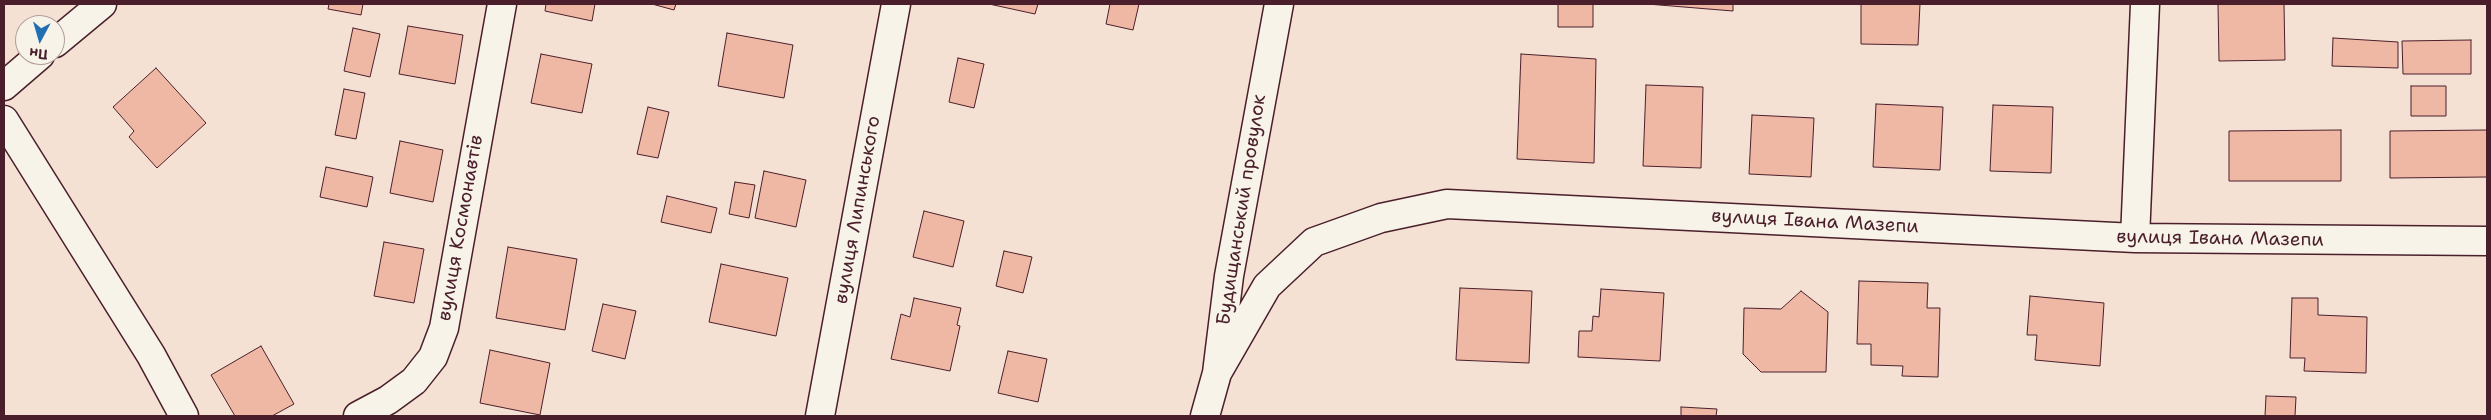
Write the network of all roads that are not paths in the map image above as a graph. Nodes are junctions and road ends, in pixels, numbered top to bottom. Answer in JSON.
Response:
{"nodes":[{"id":1,"x":102,"y":4,"type":"edge"},
{"id":2,"x":502,"y":4,"type":"edge"},
{"id":3,"x":896,"y":4,"type":"edge"},
{"id":4,"x":1279,"y":4,"type":"edge"},
{"id":5,"x":2145,"y":4,"type":"edge"},
{"id":6,"x":65,"y":35,"type":"edge"},
{"id":7,"x":28,"y":65,"type":"edge"},
{"id":8,"x":4,"y":86,"type":"edge"},
{"id":9,"x":4,"y":120,"type":"edge"},
{"id":10,"x":2135,"y":238,"type":"junction"},
{"id":11,"x":2487,"y":242,"type":"edge"},
{"id":12,"x":1217,"y":374,"type":"junction"},
{"id":13,"x":184,"y":416,"type":"edge"},
{"id":14,"x":358,"y":416,"type":"edge"},
{"id":15,"x":820,"y":416,"type":"edge"},
{"id":16,"x":1205,"y":416,"type":"edge"}],
"edges":[{"from":1,"to":6,"type":"street"},
{"from":2,"to":14,"type":"street","name":"вулиця Космонавтів"},
{"from":3,"to":15,"type":"street","name":"вулиця Липинського"},
{"from":4,"to":12,"type":"street","name":"Будищанський провулок"},
{"from":5,"to":10,"type":"street"},
{"from":7,"to":8,"type":"street"},
{"from":9,"to":13,"type":"street"},
{"from":10,"to":11,"type":"street","name":"вулиця Івана Мазепи"},
{"from":10,"to":12,"type":"street","name":"вулиця Івана Мазепи"},
{"from":12,"to":16,"type":"street","name":"Будищанський провулок"}]}
